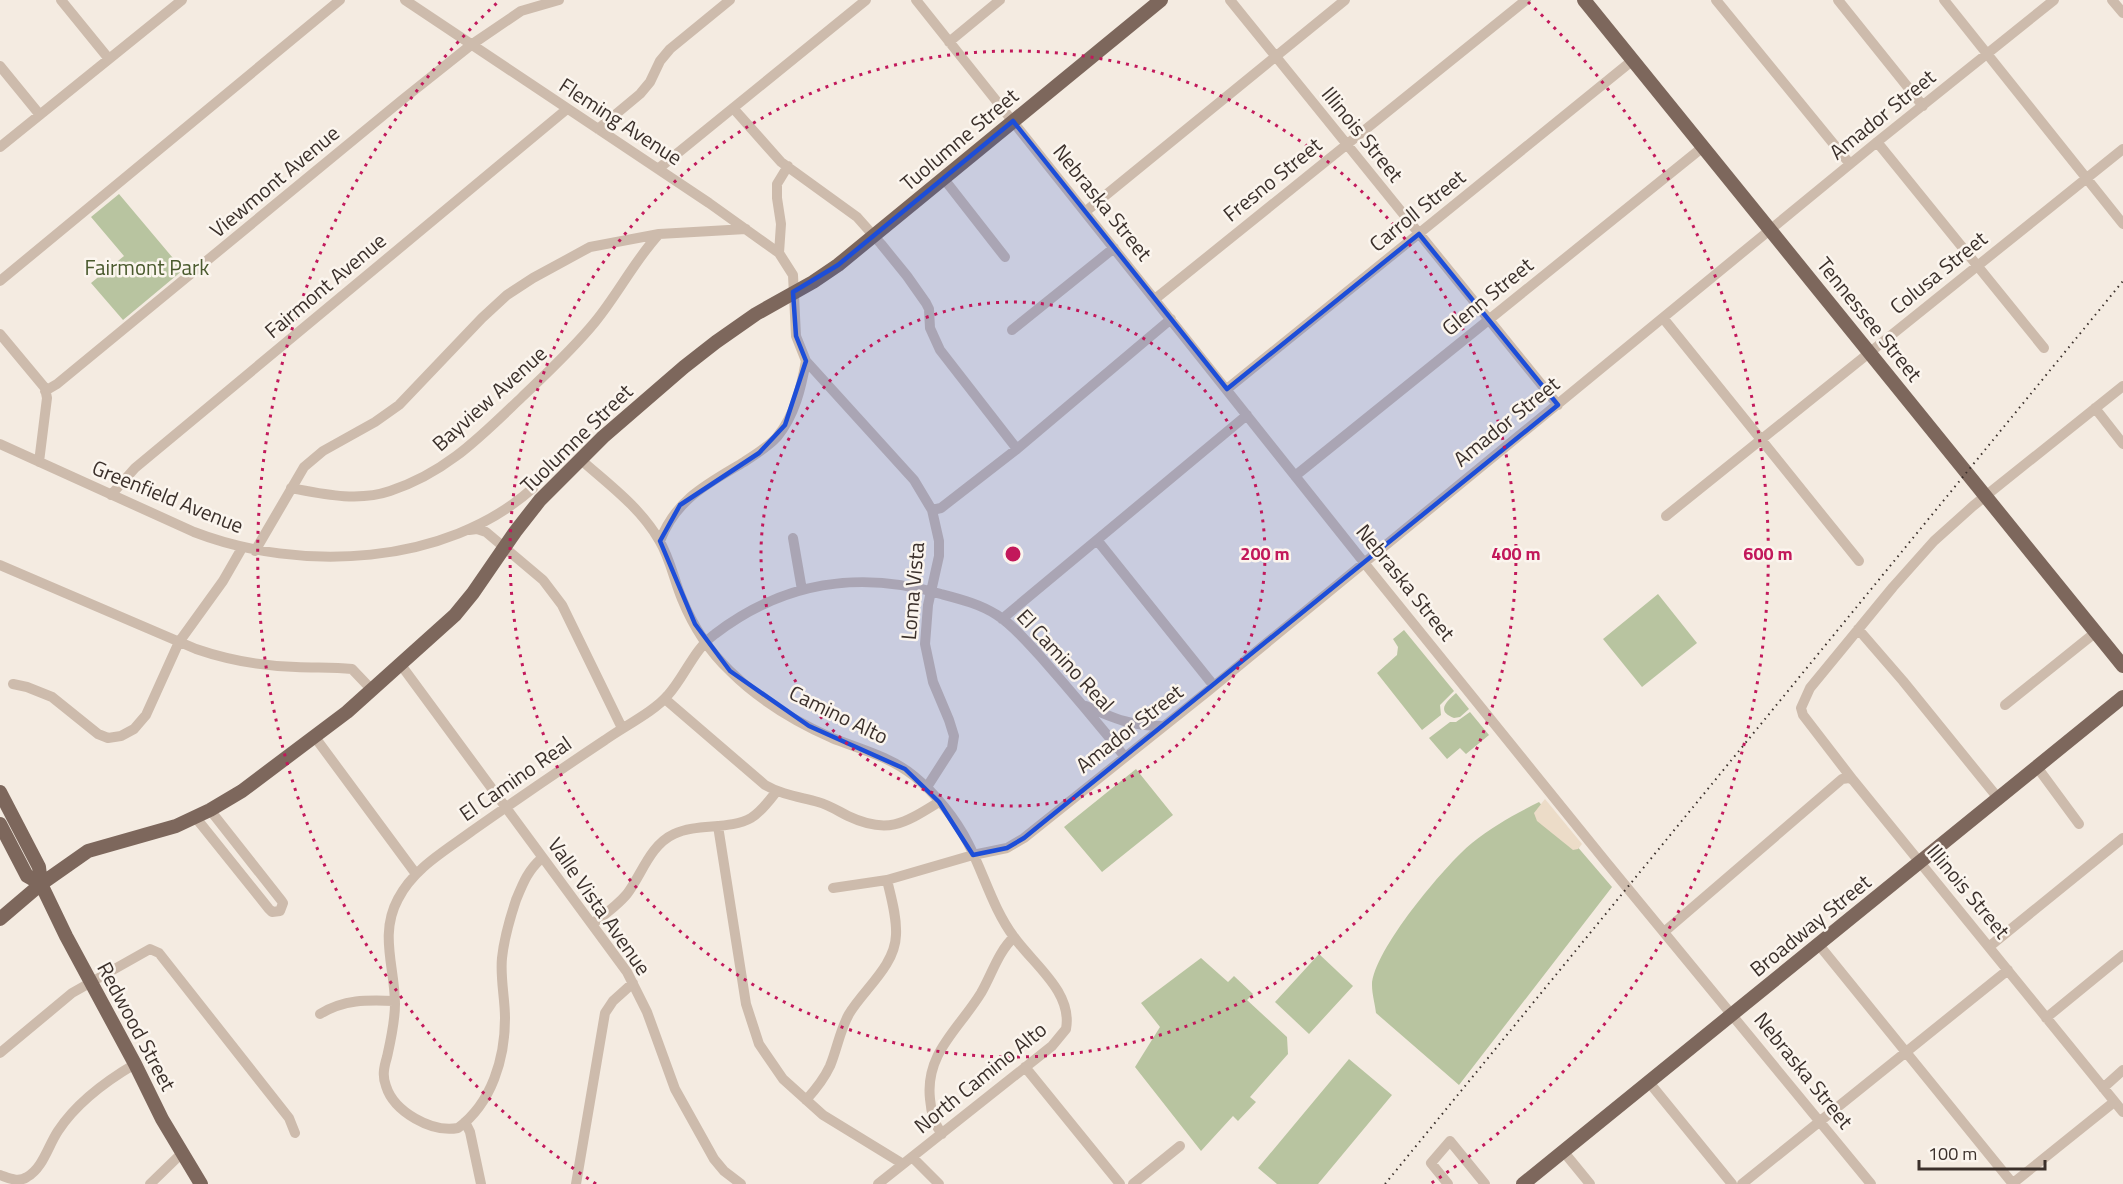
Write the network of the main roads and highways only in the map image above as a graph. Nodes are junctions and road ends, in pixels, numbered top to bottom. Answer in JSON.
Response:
{"nodes":[{"id":1,"x":1161,"y":0,"type":"edge"},
{"id":2,"x":1591,"y":2,"type":"edge"},
{"id":3,"x":2123,"y":666,"type":"edge"},
{"id":4,"x":2123,"y":697,"type":"edge"},
{"id":5,"x":0,"y":792,"type":"edge"},
{"id":6,"x":0,"y":824,"type":"edge"},
{"id":7,"x":41,"y":884,"type":"junction"},
{"id":8,"x":0,"y":919,"type":"edge"},
{"id":9,"x":201,"y":1184,"type":"edge"},
{"id":10,"x":1523,"y":1184,"type":"edge"}],
"edges":[{"from":1,"to":7,"type":"main road","name":"Tuolumne Street"},
{"from":2,"to":3,"type":"main road","name":"Tennessee Street"},
{"from":4,"to":10,"type":"main road","name":"Broadway Street"},
{"from":5,"to":7,"type":"main road","name":"Redwood Street"},
{"from":6,"to":7,"type":"main road","name":"Redwood Street"},
{"from":7,"to":8,"type":"main road","name":"Tuolumne Street"},
{"from":7,"to":9,"type":"main road","name":"Redwood Street"}]}
